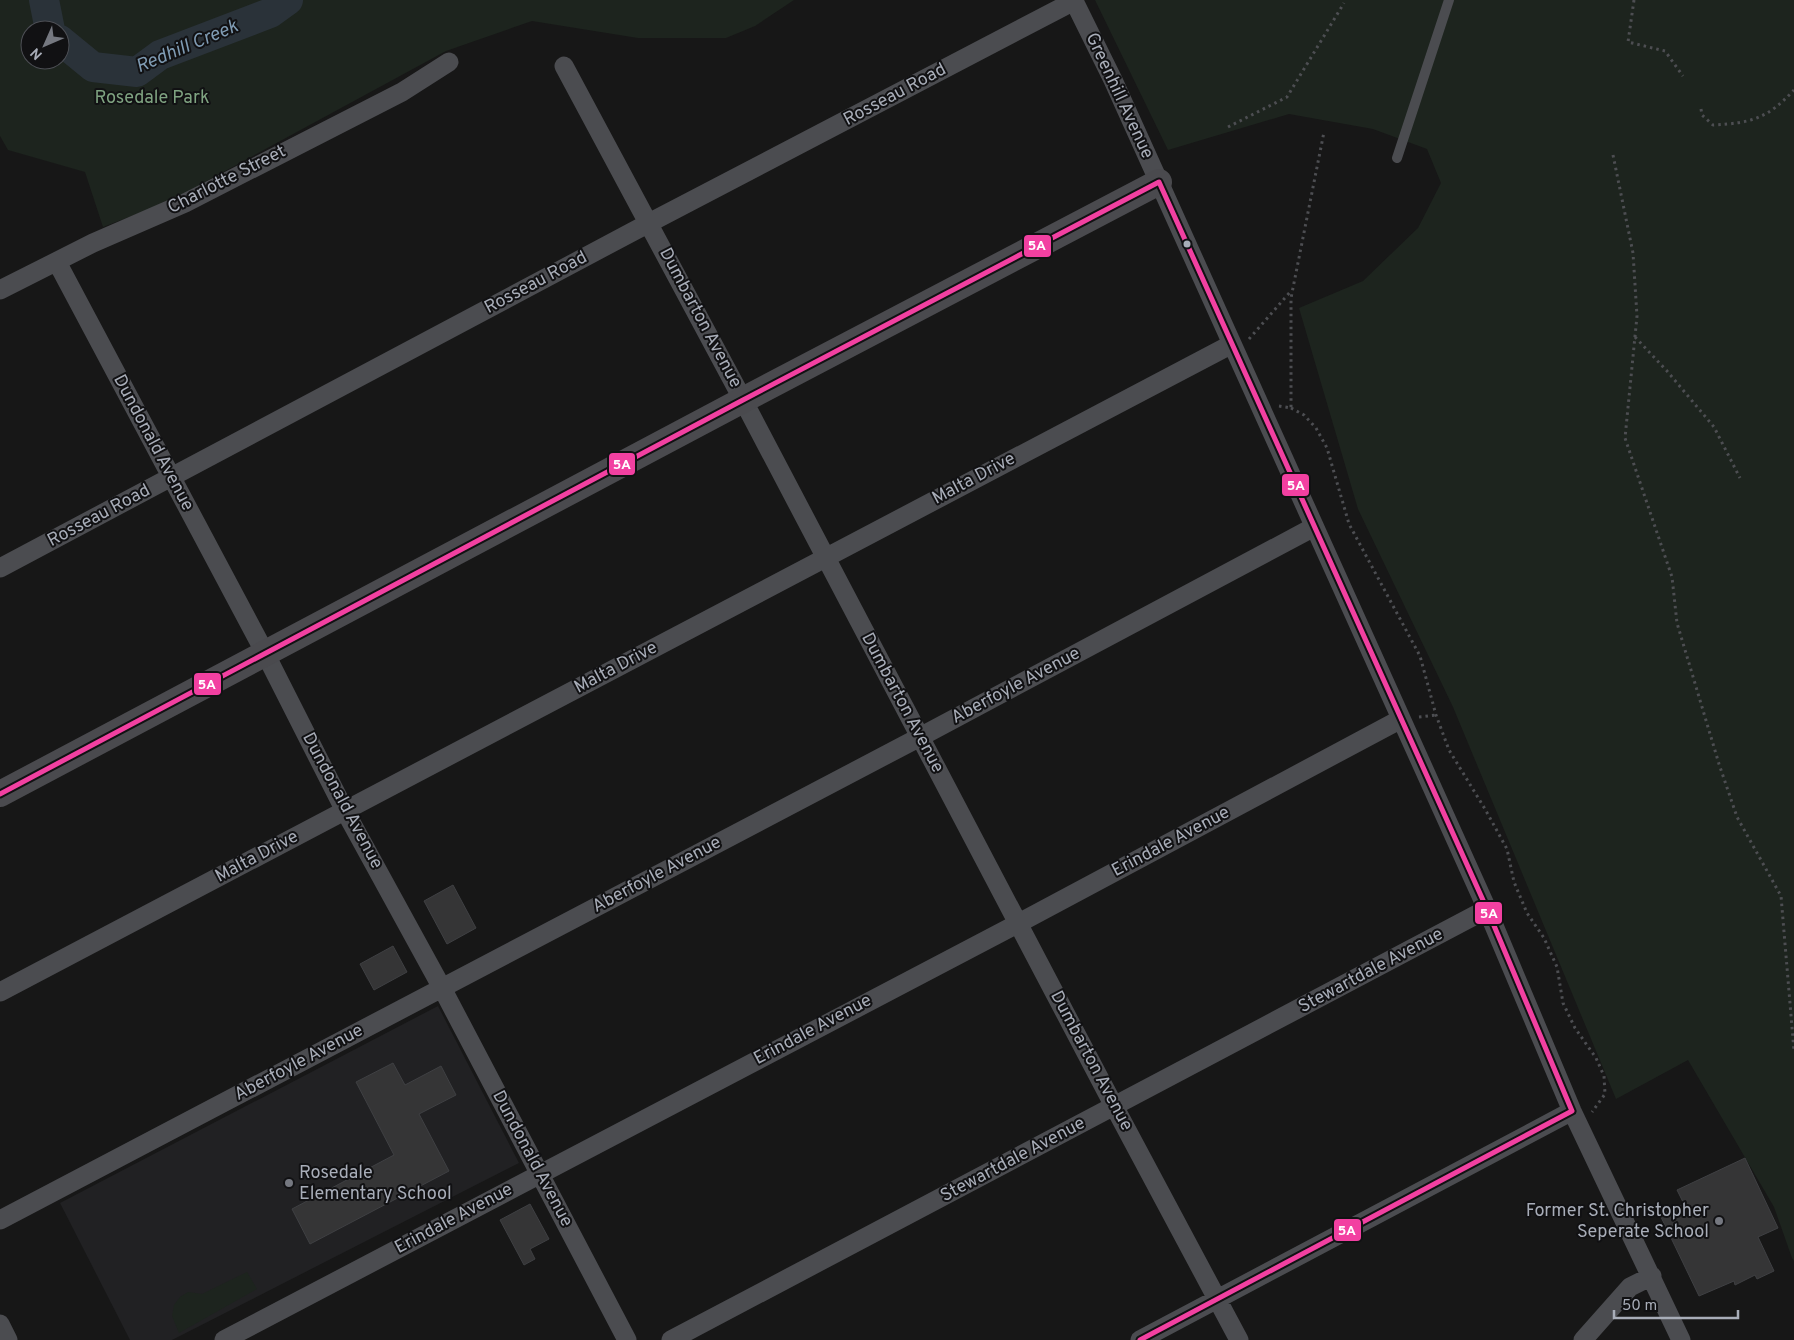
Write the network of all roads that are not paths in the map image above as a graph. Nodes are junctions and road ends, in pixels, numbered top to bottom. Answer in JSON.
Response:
{"nodes":[{"id":1,"x":1449,"y":0,"type":"edge"},
{"id":2,"x":1074,"y":1,"type":"edge"},
{"id":3,"x":449,"y":62,"type":"dead end"},
{"id":4,"x":564,"y":66,"type":"dead end"},
{"id":5,"x":1397,"y":158,"type":"dead end"},
{"id":6,"x":1159,"y":182,"type":"junction"},
{"id":7,"x":649,"y":223,"type":"junction"},
{"id":8,"x":57,"y":262,"type":"junction"},
{"id":9,"x":0,"y":290,"type":"edge"},
{"id":10,"x":1239,"y":343,"type":"junction"},
{"id":11,"x":743,"y":400,"type":"junction"},
{"id":12,"x":171,"y":478,"type":"junction"},
{"id":13,"x":1314,"y":527,"type":"junction"},
{"id":14,"x":826,"y":557,"type":"junction"},
{"id":15,"x":0,"y":568,"type":"edge"},
{"id":16,"x":265,"y":653,"type":"junction"},
{"id":17,"x":1401,"y":719,"type":"junction"},
{"id":18,"x":920,"y":737,"type":"junction"},
{"id":19,"x":0,"y":794,"type":"edge"},
{"id":20,"x":345,"y":811,"type":"junction"},
{"id":21,"x":1487,"y":909,"type":"junction"},
{"id":22,"x":1018,"y":922,"type":"junction"},
{"id":23,"x":442,"y":988,"type":"junction"},
{"id":24,"x":0,"y":992,"type":"edge"},
{"id":25,"x":1114,"y":1106,"type":"junction"},
{"id":26,"x":1572,"y":1111,"type":"junction"},
{"id":27,"x":540,"y":1174,"type":"junction"},
{"id":28,"x":0,"y":1220,"type":"edge"},
{"id":29,"x":1652,"y":1276,"type":"junction"},
{"id":30,"x":1218,"y":1299,"type":"junction"},
{"id":31,"x":0,"y":1324,"type":"edge"},
{"id":32,"x":8,"y":1340,"type":"edge"},
{"id":33,"x":224,"y":1340,"type":"edge"},
{"id":34,"x":627,"y":1340,"type":"edge"},
{"id":35,"x":671,"y":1340,"type":"edge"},
{"id":36,"x":1140,"y":1340,"type":"edge"},
{"id":37,"x":1240,"y":1340,"type":"edge"},
{"id":38,"x":1583,"y":1340,"type":"edge"},
{"id":39,"x":1681,"y":1340,"type":"edge"}],
"edges":[{"from":1,"to":5,"type":"lane"},
{"from":2,"to":6,"type":"street","name":"Greenhill Avenue"},
{"from":2,"to":7,"type":"street","name":"Rosseau Road"},
{"from":3,"to":8,"type":"street","name":"Charlotte Street"},
{"from":4,"to":7,"type":"street","name":"Dumbarton Avenue"},
{"from":6,"to":10,"type":"street","name":"Greenhill Avenue"},
{"from":6,"to":11,"type":"street"},
{"from":7,"to":11,"type":"street","name":"Dumbarton Avenue"},
{"from":7,"to":12,"type":"street","name":"Rosseau Road"},
{"from":8,"to":9,"type":"street","name":"Charlotte Street"},
{"from":8,"to":12,"type":"street","name":"Dundonald Avenue"},
{"from":10,"to":13,"type":"street","name":"Greenhill Avenue"},
{"from":10,"to":14,"type":"street","name":"Malta Drive"},
{"from":11,"to":14,"type":"street","name":"Dumbarton Avenue"},
{"from":11,"to":16,"type":"street"},
{"from":12,"to":15,"type":"street","name":"Rosseau Road"},
{"from":12,"to":16,"type":"street","name":"Dundonald Avenue"},
{"from":13,"to":17,"type":"street","name":"Greenhill Avenue"},
{"from":13,"to":18,"type":"street","name":"Aberfoyle Avenue"},
{"from":14,"to":18,"type":"street","name":"Dumbarton Avenue"},
{"from":14,"to":20,"type":"street","name":"Malta Drive"},
{"from":16,"to":19,"type":"street"},
{"from":16,"to":20,"type":"street","name":"Dundonald Avenue"},
{"from":17,"to":21,"type":"street","name":"Greenhill Avenue"},
{"from":17,"to":22,"type":"street","name":"Erindale Avenue"},
{"from":18,"to":22,"type":"street","name":"Dumbarton Avenue"},
{"from":18,"to":23,"type":"street","name":"Aberfoyle Avenue"},
{"from":20,"to":23,"type":"street","name":"Dundonald Avenue"},
{"from":20,"to":24,"type":"street","name":"Malta Drive"},
{"from":21,"to":25,"type":"street","name":"Stewartdale Avenue"},
{"from":21,"to":26,"type":"street","name":"Greenhill Avenue"},
{"from":22,"to":25,"type":"street","name":"Dumbarton Avenue"},
{"from":22,"to":27,"type":"street","name":"Erindale Avenue"},
{"from":23,"to":27,"type":"street","name":"Dundonald Avenue"},
{"from":23,"to":28,"type":"street","name":"Aberfoyle Avenue"},
{"from":25,"to":30,"type":"street","name":"Dumbarton Avenue"},
{"from":25,"to":35,"type":"street","name":"Stewartdale Avenue"},
{"from":26,"to":29,"type":"street","name":"Greenhill Avenue"},
{"from":26,"to":30,"type":"street"},
{"from":27,"to":33,"type":"street","name":"Erindale Avenue"},
{"from":27,"to":34,"type":"street","name":"Dundonald Avenue"},
{"from":29,"to":38,"type":"street"},
{"from":29,"to":39,"type":"street","name":"Greenhill Avenue"},
{"from":30,"to":36,"type":"street"},
{"from":30,"to":37,"type":"street","name":"Dumbarton Avenue"},
{"from":31,"to":32,"type":"street"}]}
